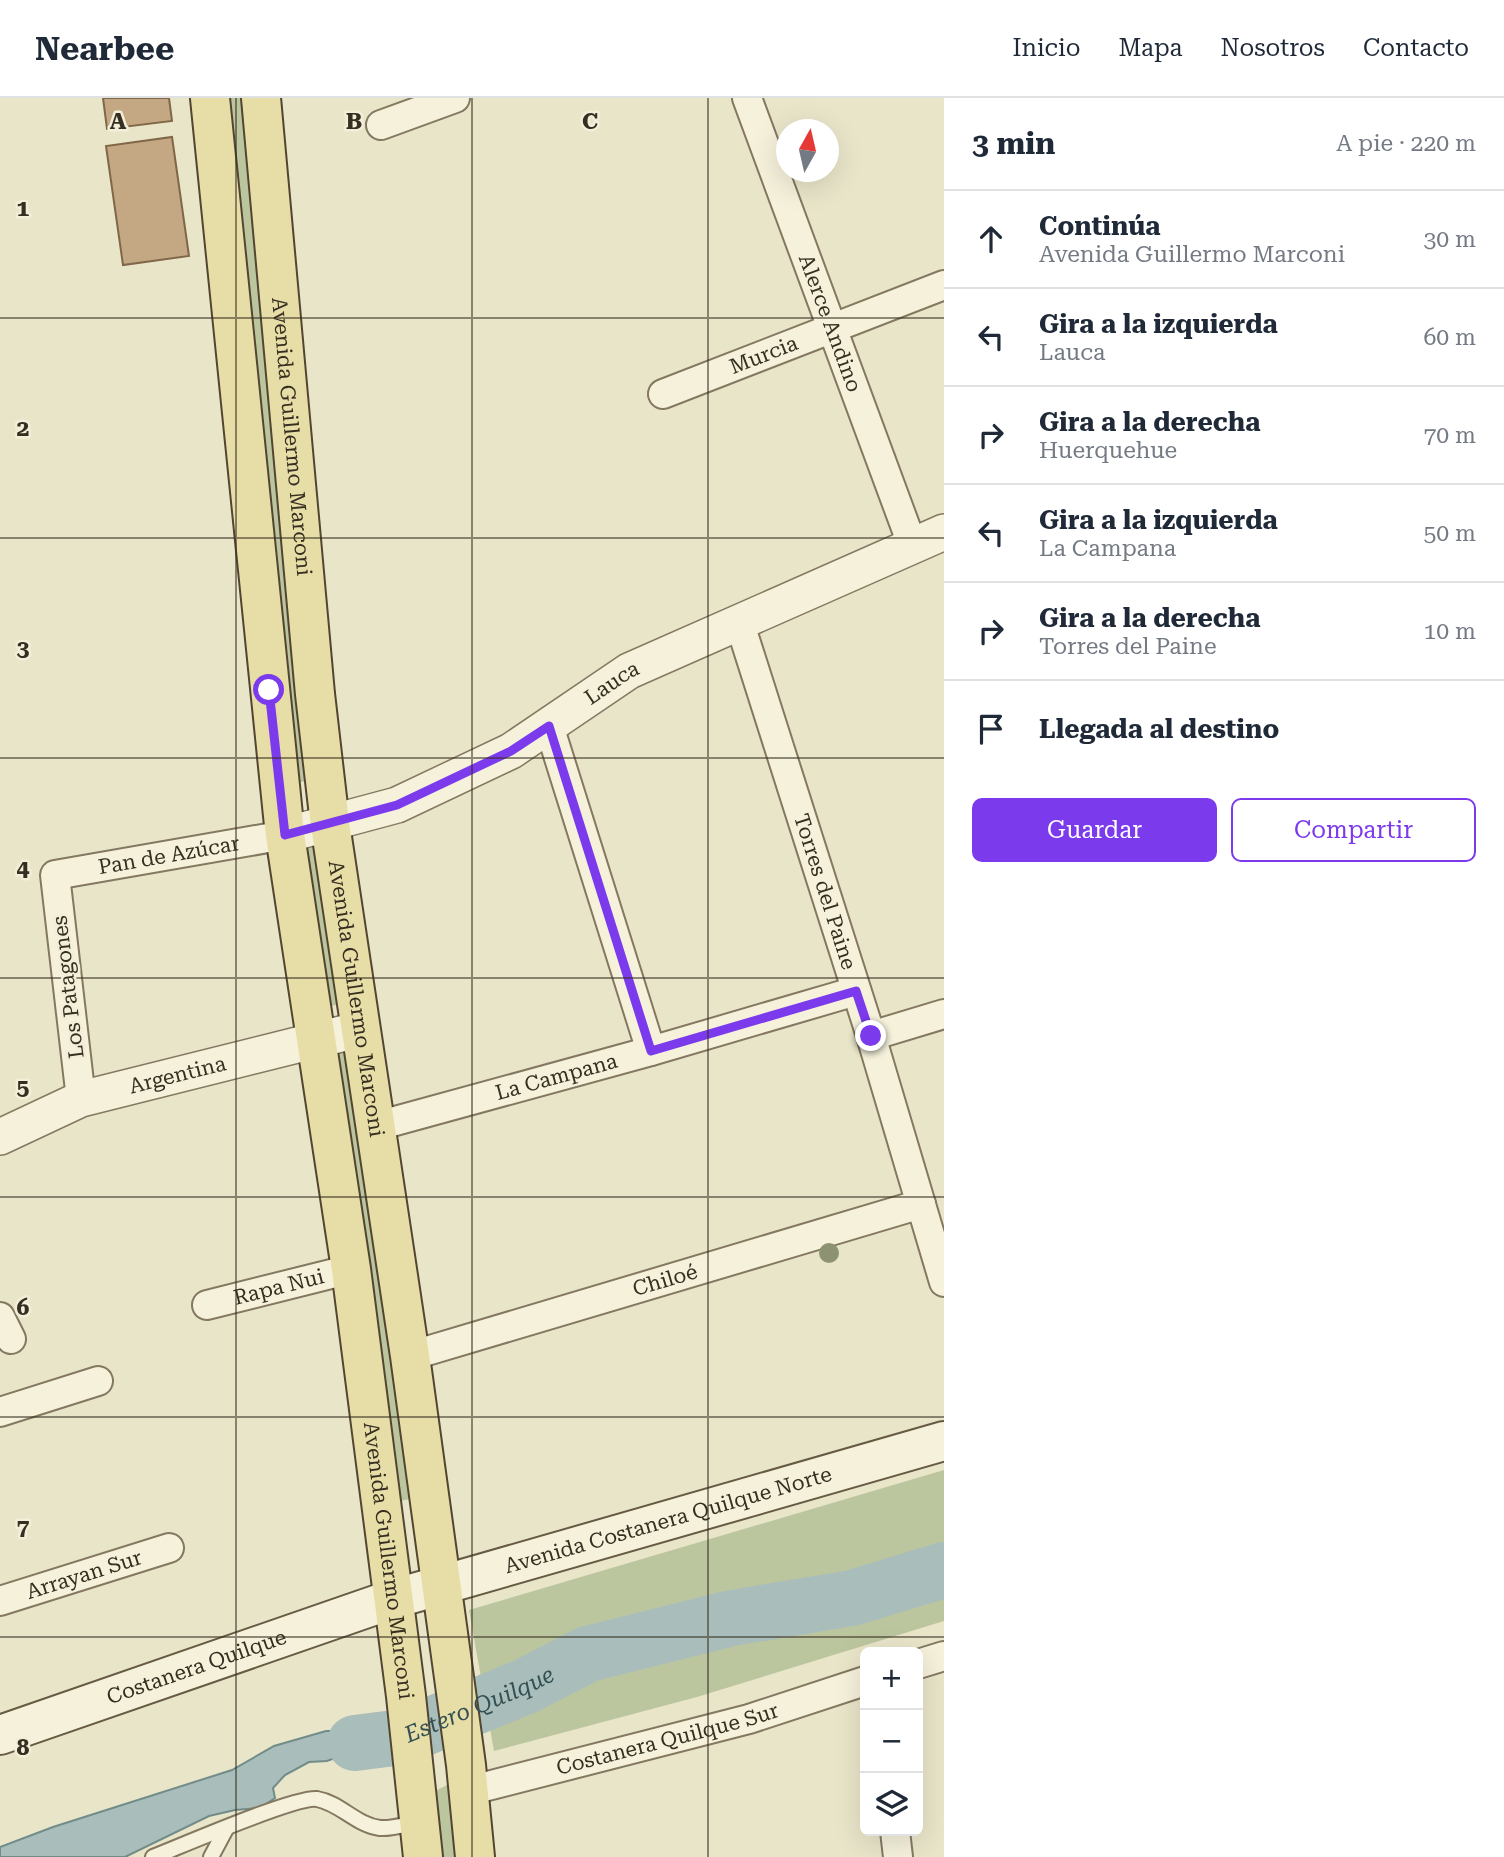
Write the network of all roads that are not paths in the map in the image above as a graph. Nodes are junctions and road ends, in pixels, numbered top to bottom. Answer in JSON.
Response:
{"nodes":[{"id":1,"x":210,"y":98,"type":"edge"},
{"id":2,"x":261,"y":98,"type":"edge"},
{"id":3,"x":455,"y":98,"type":"edge"},
{"id":4,"x":747,"y":98,"type":"edge"},
{"id":5,"x":382,"y":125,"type":"dead end"},
{"id":6,"x":944,"y":285,"type":"edge"},
{"id":7,"x":832,"y":330,"type":"junction"},
{"id":8,"x":663,"y":394,"type":"dead end"},
{"id":9,"x":936,"y":538,"type":"edge"},
{"id":10,"x":739,"y":621,"type":"junction"},
{"id":11,"x":549,"y":726,"type":"junction"},
{"id":12,"x":330,"y":824,"type":"junction"},
{"id":13,"x":285,"y":835,"type":"junction"},
{"id":14,"x":55,"y":875,"type":"joint"},
{"id":15,"x":856,"y":991,"type":"junction"},
{"id":16,"x":944,"y":1014,"type":"edge"},
{"id":17,"x":361,"y":1029,"type":"junction"},
{"id":18,"x":871,"y":1036,"type":"junction"},
{"id":19,"x":315,"y":1041,"type":"junction"},
{"id":20,"x":651,"y":1051,"type":"junction"},
{"id":21,"x":81,"y":1099,"type":"junction"},
{"id":22,"x":377,"y":1126,"type":"junction"},
{"id":23,"x":0,"y":1137,"type":"edge"},
{"id":24,"x":921,"y":1204,"type":"junction"},
{"id":25,"x":351,"y":1269,"type":"junction"},
{"id":26,"x":944,"y":1282,"type":"edge"},
{"id":27,"x":206,"y":1305,"type":"dead end"},
{"id":28,"x":410,"y":1356,"type":"junction"},
{"id":29,"x":98,"y":1381,"type":"dead end"},
{"id":30,"x":0,"y":1412,"type":"edge"},
{"id":31,"x":944,"y":1441,"type":"edge"},
{"id":32,"x":169,"y":1548,"type":"dead end"},
{"id":33,"x":440,"y":1586,"type":"junction"},
{"id":34,"x":393,"y":1599,"type":"junction"},
{"id":35,"x":0,"y":1601,"type":"edge"},
{"id":36,"x":944,"y":1656,"type":"edge"},
{"id":37,"x":923,"y":1662,"type":"edge"},
{"id":38,"x":860,"y":1684,"type":"edge"},
{"id":39,"x":0,"y":1735,"type":"edge"},
{"id":40,"x":467,"y":1778,"type":"junction"},
{"id":41,"x":226,"y":1829,"type":"junction"},
{"id":42,"x":896,"y":1836,"type":"edge"},
{"id":43,"x":421,"y":1840,"type":"edge"},
{"id":44,"x":153,"y":1857,"type":"edge"},
{"id":45,"x":211,"y":1857,"type":"edge"},
{"id":46,"x":475,"y":1857,"type":"edge"},
{"id":47,"x":898,"y":1857,"type":"edge"}],
"edges":[{"from":1,"to":13,"type":"main road","name":"Avenida Guillermo Marconi"},
{"from":2,"to":12,"type":"main road","name":"Avenida Guillermo Marconi"},
{"from":3,"to":5,"type":"street"},
{"from":4,"to":7,"type":"street","name":"Alerce Andino"},
{"from":6,"to":7,"type":"street","name":"Murcia"},
{"from":7,"to":8,"type":"street","name":"Murcia"},
{"from":7,"to":9,"type":"street","name":"Alerce Andino"},
{"from":9,"to":10,"type":"street","name":"Lauca"},
{"from":10,"to":11,"type":"street","name":"Lauca"},
{"from":10,"to":15,"type":"street","name":"Torres del Paine"},
{"from":11,"to":12,"type":"street","name":"Lauca"},
{"from":11,"to":20,"type":"street"},
{"from":12,"to":13,"type":"street","name":"Lauca"},
{"from":12,"to":17,"type":"main road","name":"Avenida Guillermo Marconi"},
{"from":13,"to":14,"type":"street","name":"Pan de Azúcar"},
{"from":13,"to":19,"type":"main road","name":"Avenida Guillermo Marconi"},
{"from":14,"to":21,"type":"street","name":"Los Patagones"},
{"from":15,"to":18,"type":"street","name":"Torres del Paine"},
{"from":15,"to":20,"type":"street","name":"La Campana"},
{"from":16,"to":18,"type":"street"},
{"from":17,"to":19,"type":"street","name":"Argentina"},
{"from":17,"to":22,"type":"main road","name":"Avenida Guillermo Marconi"},
{"from":18,"to":24,"type":"street","name":"Torres del Paine"},
{"from":19,"to":21,"type":"street","name":"Argentina"},
{"from":19,"to":25,"type":"main road","name":"Avenida Guillermo Marconi"},
{"from":20,"to":22,"type":"street","name":"La Campana"},
{"from":21,"to":23,"type":"street","name":"Argentina"},
{"from":22,"to":28,"type":"main road","name":"Avenida Guillermo Marconi"},
{"from":24,"to":26,"type":"street","name":"Torres del Paine"},
{"from":24,"to":28,"type":"street","name":"Chiloé"},
{"from":25,"to":27,"type":"street","name":"Rapa Nui"},
{"from":25,"to":34,"type":"main road","name":"Avenida Guillermo Marconi"},
{"from":28,"to":33,"type":"main road","name":"Avenida Guillermo Marconi"},
{"from":29,"to":30,"type":"street"},
{"from":31,"to":33,"type":"main road","name":"Avenida Costanera Quilque Norte"},
{"from":32,"to":35,"type":"street","name":"Arrayan Sur"},
{"from":33,"to":34,"type":"main road","name":"Avenida Costanera Quilque Norte"},
{"from":33,"to":40,"type":"main road","name":"Avenida Guillermo Marconi"},
{"from":34,"to":39,"type":"main road","name":"Costanera Quilque"},
{"from":34,"to":43,"type":"main road","name":"Avenida Guillermo Marconi"},
{"from":36,"to":37,"type":"street"},
{"from":38,"to":40,"type":"street","name":"Costanera Quilque Sur"},
{"from":40,"to":46,"type":"main road","name":"Avenida Guillermo Marconi"},
{"from":41,"to":43,"type":"lane"},
{"from":41,"to":44,"type":"lane"},
{"from":41,"to":45,"type":"lane"},
{"from":42,"to":47,"type":"street"}]}
